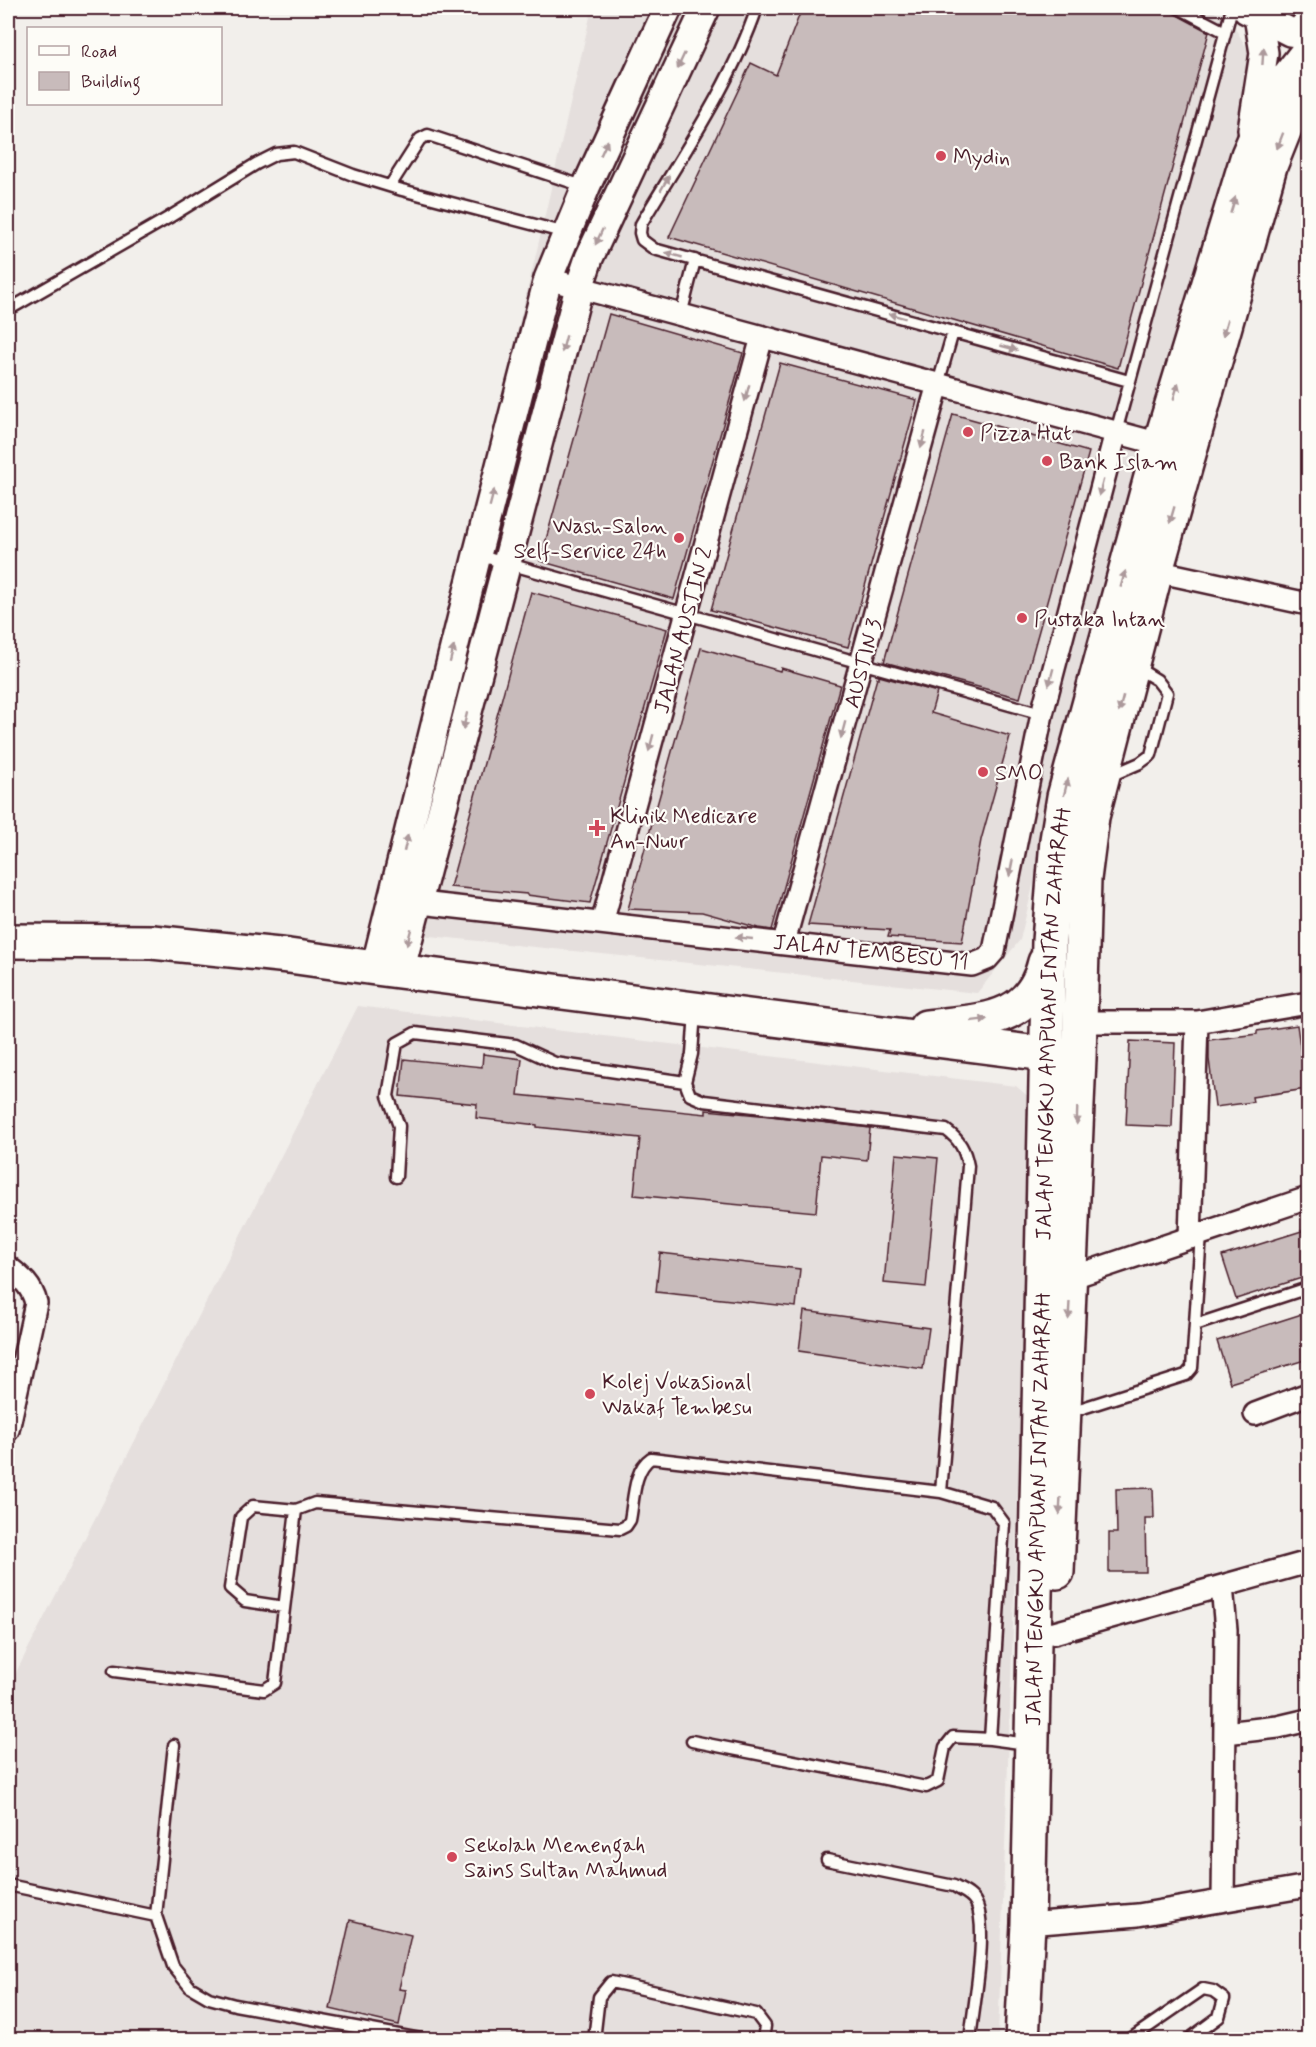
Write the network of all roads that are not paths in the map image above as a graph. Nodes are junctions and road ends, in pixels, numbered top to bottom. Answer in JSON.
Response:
{"nodes":[{"id":1,"x":668,"y":8,"type":"edge"},
{"id":2,"x":706,"y":8,"type":"edge"},
{"id":3,"x":757,"y":8,"type":"edge"},
{"id":4,"x":1179,"y":8,"type":"edge"},
{"id":5,"x":1232,"y":8,"type":"edge"},
{"id":6,"x":1305,"y":8,"type":"edge"},
{"id":7,"x":1251,"y":12,"type":"edge"},
{"id":8,"x":1308,"y":13,"type":"edge"},
{"id":9,"x":1308,"y":22,"type":"edge"},
{"id":10,"x":1225,"y":32,"type":"junction"},
{"id":11,"x":1308,"y":52,"type":"edge"},
{"id":12,"x":1308,"y":90,"type":"edge"},
{"id":13,"x":1248,"y":155,"type":"junction"},
{"id":14,"x":390,"y":186,"type":"junction"},
{"id":15,"x":586,"y":187,"type":"junction"},
{"id":16,"x":566,"y":233,"type":"junction"},
{"id":17,"x":695,"y":260,"type":"junction"},
{"id":18,"x":548,"y":279,"type":"junction"},
{"id":19,"x":579,"y":288,"type":"junction"},
{"id":20,"x":8,"y":310,"type":"edge"},
{"id":21,"x":681,"y":315,"type":"junction"},
{"id":22,"x":953,"y":332,"type":"junction"},
{"id":23,"x":762,"y":337,"type":"junction"},
{"id":24,"x":1129,"y":381,"type":"junction"},
{"id":25,"x":938,"y":384,"type":"junction"},
{"id":26,"x":1116,"y":432,"type":"junction"},
{"id":27,"x":1161,"y":444,"type":"junction"},
{"id":28,"x":477,"y":555,"type":"junction"},
{"id":29,"x":506,"y":563,"type":"junction"},
{"id":30,"x":1156,"y":571,"type":"junction"},
{"id":31,"x":1308,"y":604,"type":"edge"},
{"id":32,"x":686,"y":614,"type":"junction"},
{"id":33,"x":862,"y":663,"type":"junction"},
{"id":34,"x":1042,"y":714,"type":"junction"},
{"id":35,"x":392,"y":900,"type":"junction"},
{"id":36,"x":418,"y":903,"type":"junction"},
{"id":37,"x":602,"y":923,"type":"junction"},
{"id":38,"x":8,"y":941,"type":"edge"},
{"id":39,"x":1049,"y":941,"type":"junction"},
{"id":40,"x":784,"y":942,"type":"junction"},
{"id":41,"x":387,"y":970,"type":"junction"},
{"id":42,"x":1308,"y":1003,"type":"edge"},
{"id":43,"x":696,"y":1009,"type":"junction"},
{"id":44,"x":1080,"y":1022,"type":"junction"},
{"id":45,"x":1197,"y":1022,"type":"junction"},
{"id":46,"x":879,"y":1033,"type":"junction"},
{"id":47,"x":989,"y":1047,"type":"junction"},
{"id":48,"x":1063,"y":1056,"type":"junction"},
{"id":49,"x":685,"y":1082,"type":"junction"},
{"id":50,"x":1046,"y":1118,"type":"junction"},
{"id":51,"x":396,"y":1177,"type":"dead end"},
{"id":52,"x":1308,"y":1198,"type":"edge"},
{"id":53,"x":1195,"y":1236,"type":"junction"},
{"id":54,"x":8,"y":1267,"type":"edge"},
{"id":55,"x":1070,"y":1278,"type":"junction"},
{"id":56,"x":1308,"y":1288,"type":"edge"},
{"id":57,"x":1195,"y":1325,"type":"junction"},
{"id":58,"x":1308,"y":1394,"type":"edge"},
{"id":59,"x":1064,"y":1414,"type":"junction"},
{"id":60,"x":1255,"y":1414,"type":"dead end"},
{"id":61,"x":8,"y":1430,"type":"edge"},
{"id":62,"x":941,"y":1492,"type":"junction"},
{"id":63,"x":296,"y":1510,"type":"junction"},
{"id":64,"x":1308,"y":1562,"type":"edge"},
{"id":65,"x":1222,"y":1586,"type":"junction"},
{"id":66,"x":284,"y":1607,"type":"junction"},
{"id":67,"x":1044,"y":1633,"type":"junction"},
{"id":68,"x":114,"y":1671,"type":"dead end"},
{"id":69,"x":1308,"y":1719,"type":"edge"},
{"id":70,"x":1225,"y":1733,"type":"junction"},
{"id":71,"x":990,"y":1739,"type":"junction"},
{"id":72,"x":692,"y":1741,"type":"dead end"},
{"id":73,"x":1031,"y":1744,"type":"junction"},
{"id":74,"x":174,"y":1745,"type":"dead end"},
{"id":75,"x":827,"y":1860,"type":"dead end"},
{"id":76,"x":8,"y":1885,"type":"edge"},
{"id":77,"x":1308,"y":1886,"type":"edge"},
{"id":78,"x":1223,"y":1900,"type":"junction"},
{"id":79,"x":156,"y":1916,"type":"junction"},
{"id":80,"x":1034,"y":1925,"type":"junction"},
{"id":81,"x":426,"y":2040,"type":"edge"},
{"id":82,"x":594,"y":2040,"type":"edge"},
{"id":83,"x":764,"y":2040,"type":"edge"},
{"id":84,"x":969,"y":2040,"type":"edge"},
{"id":85,"x":1022,"y":2040,"type":"edge"},
{"id":86,"x":1036,"y":2040,"type":"edge"},
{"id":87,"x":1129,"y":2040,"type":"edge"},
{"id":88,"x":1188,"y":2040,"type":"edge"}],
"edges":[{"from":15,"to":1,"type":"street","one_way":true},
{"from":2,"to":19,"type":"street","one_way":true},
{"from":17,"to":3,"type":"lane","one_way":true},
{"from":4,"to":10,"type":"lane"},
{"from":5,"to":10,"type":"lane"},
{"from":6,"to":8,"type":"street"},
{"from":7,"to":9,"type":"street"},
{"from":13,"to":7,"type":"street","one_way":true},
{"from":10,"to":24,"type":"lane"},
{"from":11,"to":13,"type":"main road","name":"JALAN TENGKU AMPUAN INTAN ZAHARAH"},
{"from":12,"to":30,"type":"main road","name":"JALAN TENGKU AMPUAN INTAN ZAHARAH","one_way":true},
{"from":27,"to":13,"type":"main road","name":"JALAN TENGKU AMPUAN INTAN ZAHARAH","one_way":true},
{"from":14,"to":15,"type":"lane"},
{"from":14,"to":16,"type":"lane"},
{"from":14,"to":20,"type":"lane"},
{"from":15,"to":16,"type":"street"},
{"from":16,"to":18,"type":"street"},
{"from":17,"to":21,"type":"lane"},
{"from":22,"to":17,"type":"lane","one_way":true},
{"from":18,"to":19,"type":"street"},
{"from":28,"to":18,"type":"street","one_way":true},
{"from":19,"to":21,"type":"street"},
{"from":19,"to":29,"type":"street","one_way":true},
{"from":21,"to":23,"type":"street"},
{"from":22,"to":24,"type":"lane","one_way":true},
{"from":22,"to":25,"type":"lane"},
{"from":23,"to":25,"type":"street"},
{"from":23,"to":32,"type":"street","name":"JALAN AUSTIN 2","one_way":true},
{"from":24,"to":26,"type":"lane"},
{"from":25,"to":26,"type":"street"},
{"from":25,"to":33,"type":"street","name":"AUSTIN 3","one_way":true},
{"from":26,"to":27,"type":"street"},
{"from":26,"to":34,"type":"street","name":"JALAN TEMBESU 11","one_way":true},
{"from":39,"to":27,"type":"main road","name":"JALAN TENGKU AMPUAN INTAN ZAHARAH","one_way":true},
{"from":28,"to":29,"type":"lane"},
{"from":35,"to":28,"type":"street","one_way":true},
{"from":29,"to":32,"type":"lane"},
{"from":29,"to":36,"type":"street","one_way":true},
{"from":30,"to":31,"type":"street"},
{"from":30,"to":44,"type":"main road","name":"JALAN TENGKU AMPUAN INTAN ZAHARAH","one_way":true},
{"from":32,"to":33,"type":"lane"},
{"from":32,"to":37,"type":"street","name":"JALAN AUSTIN 2","one_way":true},
{"from":33,"to":34,"type":"lane"},
{"from":33,"to":40,"type":"street","name":"AUSTIN 3","one_way":true},
{"from":34,"to":40,"type":"street","name":"JALAN TEMBESU 11","one_way":true},
{"from":35,"to":36,"type":"street","name":"JALAN TEMBESU 11"},
{"from":35,"to":41,"type":"street"},
{"from":36,"to":37,"type":"street","name":"JALAN TEMBESU 11"},
{"from":36,"to":41,"type":"street","one_way":true},
{"from":40,"to":37,"type":"street","name":"JALAN TEMBESU 11","one_way":true},
{"from":38,"to":41,"type":"main road"},
{"from":46,"to":39,"type":"main road","one_way":true},
{"from":39,"to":48,"type":"main road","name":"JALAN TENGKU AMPUAN INTAN ZAHARAH"},
{"from":41,"to":43,"type":"main road"},
{"from":42,"to":45,"type":"street"},
{"from":43,"to":46,"type":"main road"},
{"from":43,"to":49,"type":"lane"},
{"from":44,"to":45,"type":"street"},
{"from":44,"to":48,"type":"main road","name":"JALAN TENGKU AMPUAN INTAN ZAHARAH"},
{"from":45,"to":53,"type":"street"},
{"from":46,"to":47,"type":"main road"},
{"from":47,"to":48,"type":"main road"},
{"from":47,"to":50,"type":"main road"},
{"from":48,"to":50,"type":"main road","name":"JALAN TENGKU AMPUAN INTAN ZAHARAH"},
{"from":48,"to":55,"type":"main road","name":"JALAN TENGKU AMPUAN INTAN ZAHARAH","one_way":true},
{"from":49,"to":51,"type":"lane"},
{"from":49,"to":62,"type":"lane"},
{"from":50,"to":67,"type":"main road","name":"JALAN TENGKU AMPUAN INTAN ZAHARAH"},
{"from":52,"to":53,"type":"street"},
{"from":53,"to":55,"type":"street"},
{"from":53,"to":57,"type":"lane"},
{"from":54,"to":61,"type":"street"},
{"from":55,"to":59,"type":"main road","name":"JALAN TENGKU AMPUAN INTAN ZAHARAH","one_way":true},
{"from":56,"to":57,"type":"lane"},
{"from":57,"to":59,"type":"lane"},
{"from":58,"to":60,"type":"street"},
{"from":59,"to":67,"type":"main road","name":"JALAN TENGKU AMPUAN INTAN ZAHARAH","one_way":true},
{"from":62,"to":63,"type":"lane"},
{"from":62,"to":71,"type":"lane"},
{"from":63,"to":66,"type":"lane"},
{"from":63,"to":66,"type":"lane"},
{"from":64,"to":65,"type":"street"},
{"from":65,"to":67,"type":"street"},
{"from":65,"to":70,"type":"street"},
{"from":66,"to":68,"type":"lane"},
{"from":67,"to":73,"type":"main road","name":"JALAN TENGKU AMPUAN INTAN ZAHARAH"},
{"from":67,"to":80,"type":"main road","name":"JALAN TENGKU AMPUAN INTAN ZAHARAH"},
{"from":69,"to":70,"type":"street"},
{"from":70,"to":78,"type":"street"},
{"from":71,"to":72,"type":"lane"},
{"from":71,"to":73,"type":"lane"},
{"from":73,"to":80,"type":"main road","name":"JALAN TENGKU AMPUAN INTAN ZAHARAH"},
{"from":74,"to":79,"type":"lane"},
{"from":75,"to":84,"type":"lane"},
{"from":76,"to":79,"type":"lane"},
{"from":77,"to":78,"type":"street"},
{"from":78,"to":80,"type":"street"},
{"from":79,"to":81,"type":"lane"},
{"from":80,"to":85,"type":"main road","name":"JALAN TENGKU AMPUAN INTAN ZAHARAH"},
{"from":80,"to":86,"type":"main road","name":"JALAN TENGKU AMPUAN INTAN ZAHARAH"},
{"from":82,"to":83,"type":"lane"},
{"from":87,"to":88,"type":"lane"}]}
